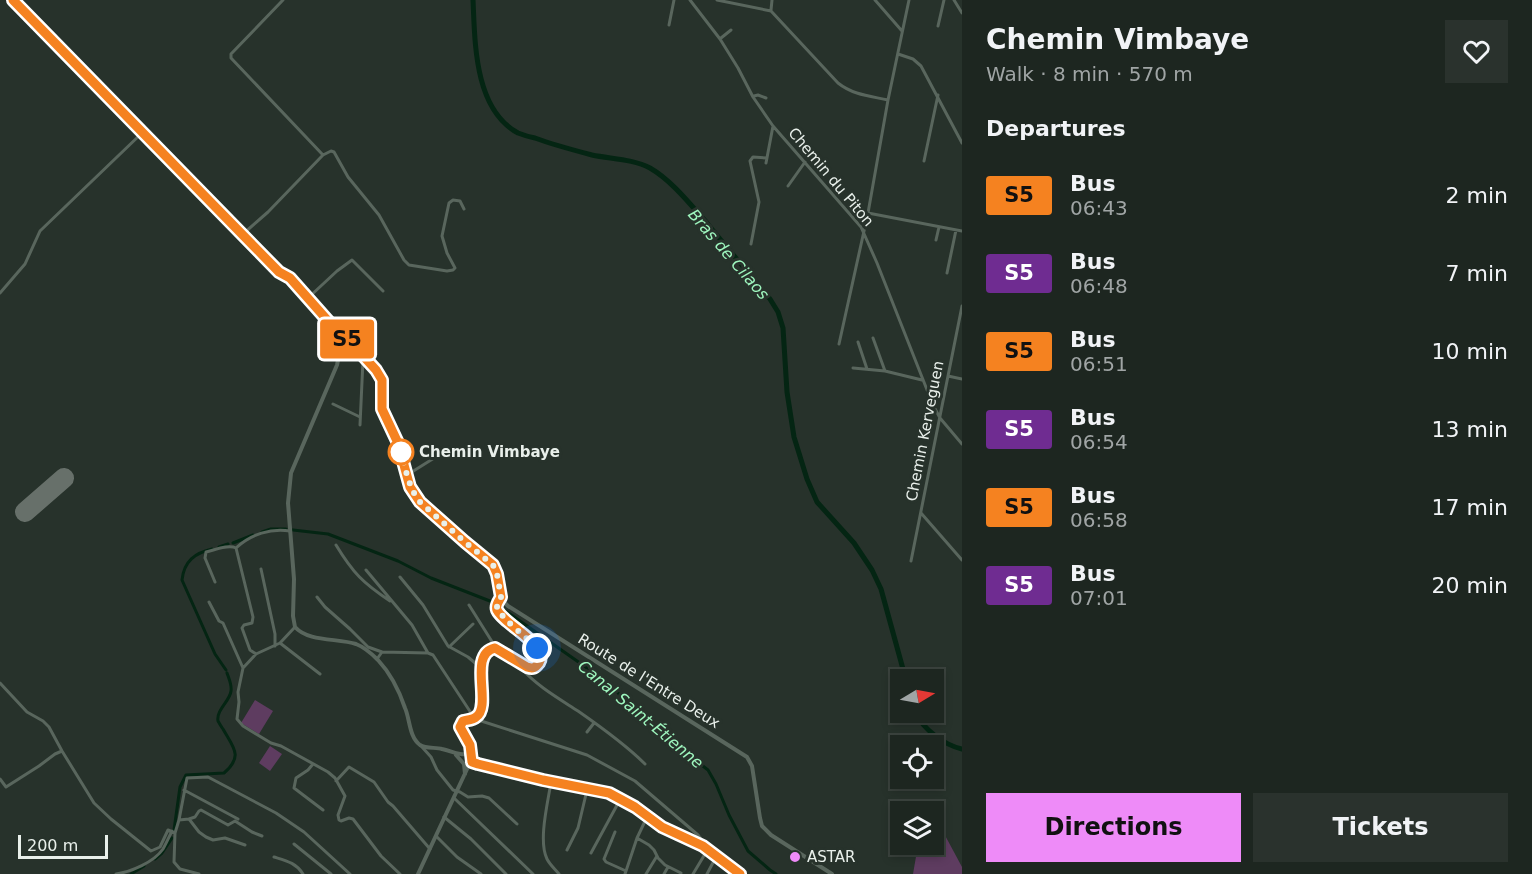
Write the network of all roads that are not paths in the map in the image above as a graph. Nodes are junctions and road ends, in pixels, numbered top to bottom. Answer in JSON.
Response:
{"nodes":[{"id":1,"x":14,"y":0,"type":"edge"},
{"id":2,"x":284,"y":0,"type":"edge"},
{"id":3,"x":674,"y":0,"type":"edge"},
{"id":4,"x":690,"y":0,"type":"edge"},
{"id":5,"x":717,"y":0,"type":"edge"},
{"id":6,"x":772,"y":0,"type":"edge"},
{"id":7,"x":875,"y":0,"type":"edge"},
{"id":8,"x":909,"y":0,"type":"edge"},
{"id":9,"x":944,"y":0,"type":"edge"},
{"id":10,"x":954,"y":0,"type":"edge"},
{"id":11,"x":771,"y":11,"type":"junction"},
{"id":12,"x":962,"y":13,"type":"edge"},
{"id":13,"x":669,"y":25,"type":"dead end"},
{"id":14,"x":938,"y":26,"type":"dead end"},
{"id":15,"x":731,"y":30,"type":"dead end"},
{"id":16,"x":902,"y":31,"type":"junction"},
{"id":17,"x":720,"y":39,"type":"junction"},
{"id":18,"x":898,"y":54,"type":"junction"},
{"id":19,"x":938,"y":95,"type":"junction"},
{"id":20,"x":753,"y":97,"type":"junction"},
{"id":21,"x":766,"y":98,"type":"dead end"},
{"id":22,"x":888,"y":100,"type":"junction"},
{"id":23,"x":773,"y":126,"type":"junction"},
{"id":24,"x":143,"y":132,"type":"junction"},
{"id":25,"x":962,"y":143,"type":"edge"},
{"id":26,"x":323,"y":154,"type":"junction"},
{"id":27,"x":924,"y":161,"type":"dead end"},
{"id":28,"x":805,"y":162,"type":"junction"},
{"id":29,"x":789,"y":186,"type":"dead end"},
{"id":30,"x":464,"y":209,"type":"dead end"},
{"id":31,"x":868,"y":213,"type":"junction"},
{"id":32,"x":939,"y":226,"type":"junction"},
{"id":33,"x":956,"y":230,"type":"junction"},
{"id":34,"x":962,"y":231,"type":"edge"},
{"id":35,"x":864,"y":232,"type":"junction"},
{"id":36,"x":243,"y":234,"type":"junction"},
{"id":37,"x":936,"y":240,"type":"dead end"},
{"id":38,"x":751,"y":244,"type":"dead end"},
{"id":39,"x":279,"y":272,"type":"junction"},
{"id":40,"x":946,"y":273,"type":"dead end"},
{"id":41,"x":383,"y":291,"type":"dead end"},
{"id":42,"x":0,"y":293,"type":"edge"},
{"id":43,"x":308,"y":298,"type":"junction"},
{"id":44,"x":962,"y":306,"type":"edge"},
{"id":45,"x":339,"y":336,"type":"junction"},
{"id":46,"x":956,"y":336,"type":"junction"},
{"id":47,"x":962,"y":337,"type":"edge"},
{"id":48,"x":873,"y":338,"type":"dead end"},
{"id":49,"x":858,"y":342,"type":"dead end"},
{"id":50,"x":343,"y":343,"type":"junction"},
{"id":51,"x":839,"y":344,"type":"dead end"},
{"id":52,"x":365,"y":357,"type":"junction"},
{"id":53,"x":853,"y":368,"type":"dead end"},
{"id":54,"x":868,"y":369,"type":"junction"},
{"id":55,"x":885,"y":371,"type":"junction"},
{"id":56,"x":948,"y":376,"type":"junction"},
{"id":57,"x":962,"y":379,"type":"edge"},
{"id":58,"x":923,"y":380,"type":"junction"},
{"id":59,"x":333,"y":404,"type":"dead end"},
{"id":60,"x":360,"y":417,"type":"junction"},
{"id":61,"x":940,"y":418,"type":"junction"},
{"id":62,"x":360,"y":425,"type":"dead end"},
{"id":63,"x":962,"y":444,"type":"edge"},
{"id":64,"x":447,"y":450,"type":"dead end"},
{"id":65,"x":407,"y":476,"type":"junction"},
{"id":66,"x":921,"y":513,"type":"junction"},
{"id":67,"x":291,"y":531,"type":"junction"},
{"id":68,"x":336,"y":545,"type":"dead end"},
{"id":69,"x":236,"y":548,"type":"junction"},
{"id":70,"x":962,"y":560,"type":"edge"},
{"id":71,"x":911,"y":561,"type":"dead end"},
{"id":72,"x":261,"y":569,"type":"dead end"},
{"id":73,"x":366,"y":570,"type":"dead end"},
{"id":74,"x":400,"y":577,"type":"dead end"},
{"id":75,"x":215,"y":582,"type":"dead end"},
{"id":76,"x":318,"y":597,"type":"dead end"},
{"id":77,"x":501,"y":599,"type":"junction"},
{"id":78,"x":209,"y":602,"type":"dead end"},
{"id":79,"x":394,"y":604,"type":"junction"},
{"id":80,"x":469,"y":605,"type":"dead end"},
{"id":81,"x":473,"y":624,"type":"dead end"},
{"id":82,"x":295,"y":627,"type":"junction"},
{"id":83,"x":280,"y":643,"type":"junction"},
{"id":84,"x":275,"y":646,"type":"junction"},
{"id":85,"x":449,"y":647,"type":"junction"},
{"id":86,"x":495,"y":648,"type":"junction"},
{"id":87,"x":382,"y":652,"type":"junction"},
{"id":88,"x":428,"y":653,"type":"junction"},
{"id":89,"x":256,"y":654,"type":"junction"},
{"id":90,"x":377,"y":659,"type":"junction"},
{"id":91,"x":523,"y":665,"type":"junction"},
{"id":92,"x":243,"y":668,"type":"junction"},
{"id":93,"x":482,"y":669,"type":"junction"},
{"id":94,"x":320,"y":674,"type":"dead end"},
{"id":95,"x":0,"y":683,"type":"edge"},
{"id":96,"x":475,"y":718,"type":"junction"},
{"id":97,"x":594,"y":723,"type":"junction"},
{"id":98,"x":587,"y":732,"type":"dead end"},
{"id":99,"x":422,"y":747,"type":"junction"},
{"id":100,"x":62,"y":751,"type":"junction"},
{"id":101,"x":467,"y":760,"type":"junction"},
{"id":102,"x":313,"y":764,"type":"junction"},
{"id":103,"x":645,"y":764,"type":"dead end"},
{"id":104,"x":0,"y":779,"type":"edge"},
{"id":105,"x":336,"y":781,"type":"junction"},
{"id":106,"x":551,"y":782,"type":"junction"},
{"id":107,"x":184,"y":790,"type":"junction"},
{"id":108,"x":587,"y":790,"type":"junction"},
{"id":109,"x":457,"y":791,"type":"junction"},
{"id":110,"x":621,"y":797,"type":"junction"},
{"id":111,"x":453,"y":798,"type":"junction"},
{"id":112,"x":323,"y":810,"type":"dead end"},
{"id":113,"x":444,"y":817,"type":"junction"},
{"id":114,"x":647,"y":817,"type":"junction"},
{"id":115,"x":189,"y":819,"type":"junction"},
{"id":116,"x":238,"y":819,"type":"dead end"},
{"id":117,"x":179,"y":820,"type":"junction"},
{"id":118,"x":517,"y":824,"type":"dead end"},
{"id":119,"x":174,"y":832,"type":"junction"},
{"id":120,"x":615,"y":832,"type":"dead end"},
{"id":121,"x":262,"y":836,"type":"dead end"},
{"id":122,"x":436,"y":836,"type":"junction"},
{"id":123,"x":637,"y":838,"type":"junction"},
{"id":124,"x":700,"y":843,"type":"junction"},
{"id":125,"x":294,"y":844,"type":"dead end"},
{"id":126,"x":245,"y":845,"type":"dead end"},
{"id":127,"x":430,"y":849,"type":"junction"},
{"id":128,"x":708,"y":849,"type":"junction"},
{"id":129,"x":567,"y":850,"type":"dead end"},
{"id":130,"x":591,"y":853,"type":"dead end"},
{"id":131,"x":657,"y":856,"type":"junction"},
{"id":132,"x":274,"y":857,"type":"dead end"},
{"id":133,"x":716,"y":857,"type":"junction"},
{"id":134,"x":668,"y":867,"type":"junction"},
{"id":135,"x":625,"y":872,"type":"edge"},
{"id":136,"x":193,"y":873,"type":"edge"},
{"id":137,"x":681,"y":873,"type":"edge"},
{"id":138,"x":116,"y":874,"type":"edge"},
{"id":139,"x":199,"y":874,"type":"edge"},
{"id":140,"x":303,"y":874,"type":"edge"},
{"id":141,"x":331,"y":874,"type":"edge"},
{"id":142,"x":350,"y":874,"type":"edge"},
{"id":143,"x":400,"y":874,"type":"edge"},
{"id":144,"x":418,"y":874,"type":"edge"},
{"id":145,"x":481,"y":874,"type":"edge"},
{"id":146,"x":506,"y":874,"type":"edge"},
{"id":147,"x":533,"y":874,"type":"edge"},
{"id":148,"x":559,"y":874,"type":"edge"},
{"id":149,"x":646,"y":874,"type":"edge"},
{"id":150,"x":664,"y":874,"type":"edge"},
{"id":151,"x":693,"y":874,"type":"edge"},
{"id":152,"x":707,"y":874,"type":"edge"},
{"id":153,"x":740,"y":874,"type":"edge"},
{"id":154,"x":832,"y":874,"type":"edge"}],
"edges":[{"from":1,"to":24,"type":"main road"},
{"from":2,"to":26,"type":"street"},
{"from":3,"to":13,"type":"street"},
{"from":4,"to":17,"type":"street","name":"Chemin du Piton"},
{"from":5,"to":11,"type":"street"},
{"from":6,"to":11,"type":"street"},
{"from":7,"to":16,"type":"street"},
{"from":8,"to":16,"type":"street"},
{"from":9,"to":14,"type":"street"},
{"from":10,"to":12,"type":"street"},
{"from":11,"to":22,"type":"street"},
{"from":15,"to":17,"type":"street"},
{"from":16,"to":18,"type":"street"},
{"from":17,"to":20,"type":"street","name":"Chemin du Piton"},
{"from":18,"to":19,"type":"street"},
{"from":18,"to":22,"type":"street"},
{"from":19,"to":25,"type":"street"},
{"from":19,"to":27,"type":"street"},
{"from":20,"to":21,"type":"street"},
{"from":20,"to":23,"type":"street","name":"Chemin du Piton"},
{"from":22,"to":31,"type":"street"},
{"from":23,"to":28,"type":"street","name":"Chemin du Piton"},
{"from":23,"to":38,"type":"street"},
{"from":24,"to":36,"type":"main road"},
{"from":24,"to":42,"type":"street"},
{"from":26,"to":30,"type":"street"},
{"from":26,"to":36,"type":"street"},
{"from":28,"to":29,"type":"street"},
{"from":28,"to":35,"type":"street","name":"Chemin du Piton"},
{"from":31,"to":32,"type":"street"},
{"from":31,"to":35,"type":"street"},
{"from":32,"to":33,"type":"street"},
{"from":32,"to":37,"type":"street"},
{"from":33,"to":34,"type":"street"},
{"from":33,"to":40,"type":"street"},
{"from":35,"to":51,"type":"street"},
{"from":35,"to":58,"type":"street","name":"Chemin du Piton"},
{"from":36,"to":39,"type":"main road"},
{"from":39,"to":43,"type":"main road"},
{"from":39,"to":45,"type":"main road"},
{"from":41,"to":43,"type":"street"},
{"from":43,"to":45,"type":"main road"},
{"from":44,"to":46,"type":"street","name":"Chemin Kerveguen"},
{"from":45,"to":50,"type":"main road"},
{"from":45,"to":50,"type":"main road"},
{"from":46,"to":47,"type":"street"},
{"from":46,"to":56,"type":"street","name":"Chemin Kerveguen"},
{"from":48,"to":55,"type":"street"},
{"from":49,"to":54,"type":"street"},
{"from":50,"to":52,"type":"main road"},
{"from":50,"to":67,"type":"main road"},
{"from":52,"to":60,"type":"street"},
{"from":52,"to":65,"type":"main road"},
{"from":53,"to":54,"type":"street"},
{"from":54,"to":55,"type":"street"},
{"from":55,"to":58,"type":"street"},
{"from":56,"to":57,"type":"street"},
{"from":56,"to":61,"type":"street","name":"Chemin Kerveguen"},
{"from":58,"to":61,"type":"street","name":"Chemin du Piton"},
{"from":59,"to":60,"type":"street"},
{"from":60,"to":62,"type":"street"},
{"from":61,"to":63,"type":"street","name":"Chemin du Piton"},
{"from":61,"to":66,"type":"street","name":"Chemin Kerveguen"},
{"from":64,"to":65,"type":"street"},
{"from":65,"to":77,"type":"main road"},
{"from":66,"to":70,"type":"street"},
{"from":66,"to":71,"type":"street","name":"Chemin Kerveguen"},
{"from":67,"to":69,"type":"street"},
{"from":67,"to":82,"type":"main road"},
{"from":68,"to":79,"type":"street"},
{"from":69,"to":75,"type":"street"},
{"from":69,"to":89,"type":"street"},
{"from":72,"to":84,"type":"street"},
{"from":73,"to":79,"type":"street"},
{"from":74,"to":85,"type":"street"},
{"from":76,"to":87,"type":"street"},
{"from":77,"to":91,"type":"main road"},
{"from":77,"to":154,"type":"main road","name":"Route de l'Entre Deux"},
{"from":78,"to":92,"type":"street"},
{"from":79,"to":88,"type":"street"},
{"from":80,"to":86,"type":"street"},
{"from":81,"to":85,"type":"street"},
{"from":82,"to":83,"type":"street"},
{"from":82,"to":90,"type":"main road"},
{"from":83,"to":84,"type":"street"},
{"from":83,"to":94,"type":"street"},
{"from":84,"to":89,"type":"street"},
{"from":85,"to":93,"type":"street"},
{"from":86,"to":91,"type":"main road"},
{"from":86,"to":93,"type":"main road"},
{"from":87,"to":88,"type":"street"},
{"from":87,"to":90,"type":"street"},
{"from":88,"to":96,"type":"street"},
{"from":89,"to":92,"type":"street"},
{"from":90,"to":99,"type":"main road"},
{"from":91,"to":97,"type":"street"},
{"from":92,"to":102,"type":"street"},
{"from":93,"to":96,"type":"main road"},
{"from":95,"to":100,"type":"street"},
{"from":96,"to":101,"type":"main road"},
{"from":96,"to":124,"type":"street"},
{"from":97,"to":98,"type":"street"},
{"from":97,"to":103,"type":"street"},
{"from":99,"to":101,"type":"main road"},
{"from":99,"to":109,"type":"street"},
{"from":100,"to":104,"type":"street"},
{"from":100,"to":119,"type":"street"},
{"from":101,"to":106,"type":"main road"},
{"from":101,"to":109,"type":"main road"},
{"from":102,"to":105,"type":"street"},
{"from":102,"to":112,"type":"street"},
{"from":105,"to":127,"type":"street"},
{"from":105,"to":143,"type":"street"},
{"from":106,"to":108,"type":"main road"},
{"from":106,"to":148,"type":"street"},
{"from":107,"to":116,"type":"street"},
{"from":107,"to":117,"type":"street"},
{"from":107,"to":142,"type":"street"},
{"from":108,"to":110,"type":"main road"},
{"from":108,"to":129,"type":"street"},
{"from":109,"to":111,"type":"main road"},
{"from":109,"to":118,"type":"street"},
{"from":110,"to":114,"type":"main road"},
{"from":110,"to":130,"type":"street"},
{"from":111,"to":113,"type":"main road"},
{"from":111,"to":147,"type":"street"},
{"from":113,"to":122,"type":"main road"},
{"from":113,"to":146,"type":"street"},
{"from":114,"to":123,"type":"street"},
{"from":114,"to":124,"type":"main road"},
{"from":115,"to":117,"type":"street"},
{"from":115,"to":121,"type":"street"},
{"from":115,"to":126,"type":"street"},
{"from":117,"to":119,"type":"street"},
{"from":119,"to":136,"type":"street"},
{"from":119,"to":138,"type":"street"},
{"from":120,"to":135,"type":"street"},
{"from":122,"to":127,"type":"main road"},
{"from":122,"to":145,"type":"street"},
{"from":123,"to":131,"type":"street"},
{"from":123,"to":135,"type":"street"},
{"from":124,"to":128,"type":"main road"},
{"from":125,"to":141,"type":"street"},
{"from":127,"to":144,"type":"main road"},
{"from":128,"to":133,"type":"main road"},
{"from":128,"to":151,"type":"street"},
{"from":131,"to":134,"type":"street"},
{"from":131,"to":149,"type":"street"},
{"from":132,"to":140,"type":"street"},
{"from":133,"to":152,"type":"street"},
{"from":133,"to":153,"type":"main road"},
{"from":134,"to":137,"type":"street"},
{"from":134,"to":150,"type":"street"},
{"from":136,"to":139,"type":"street"}]}
